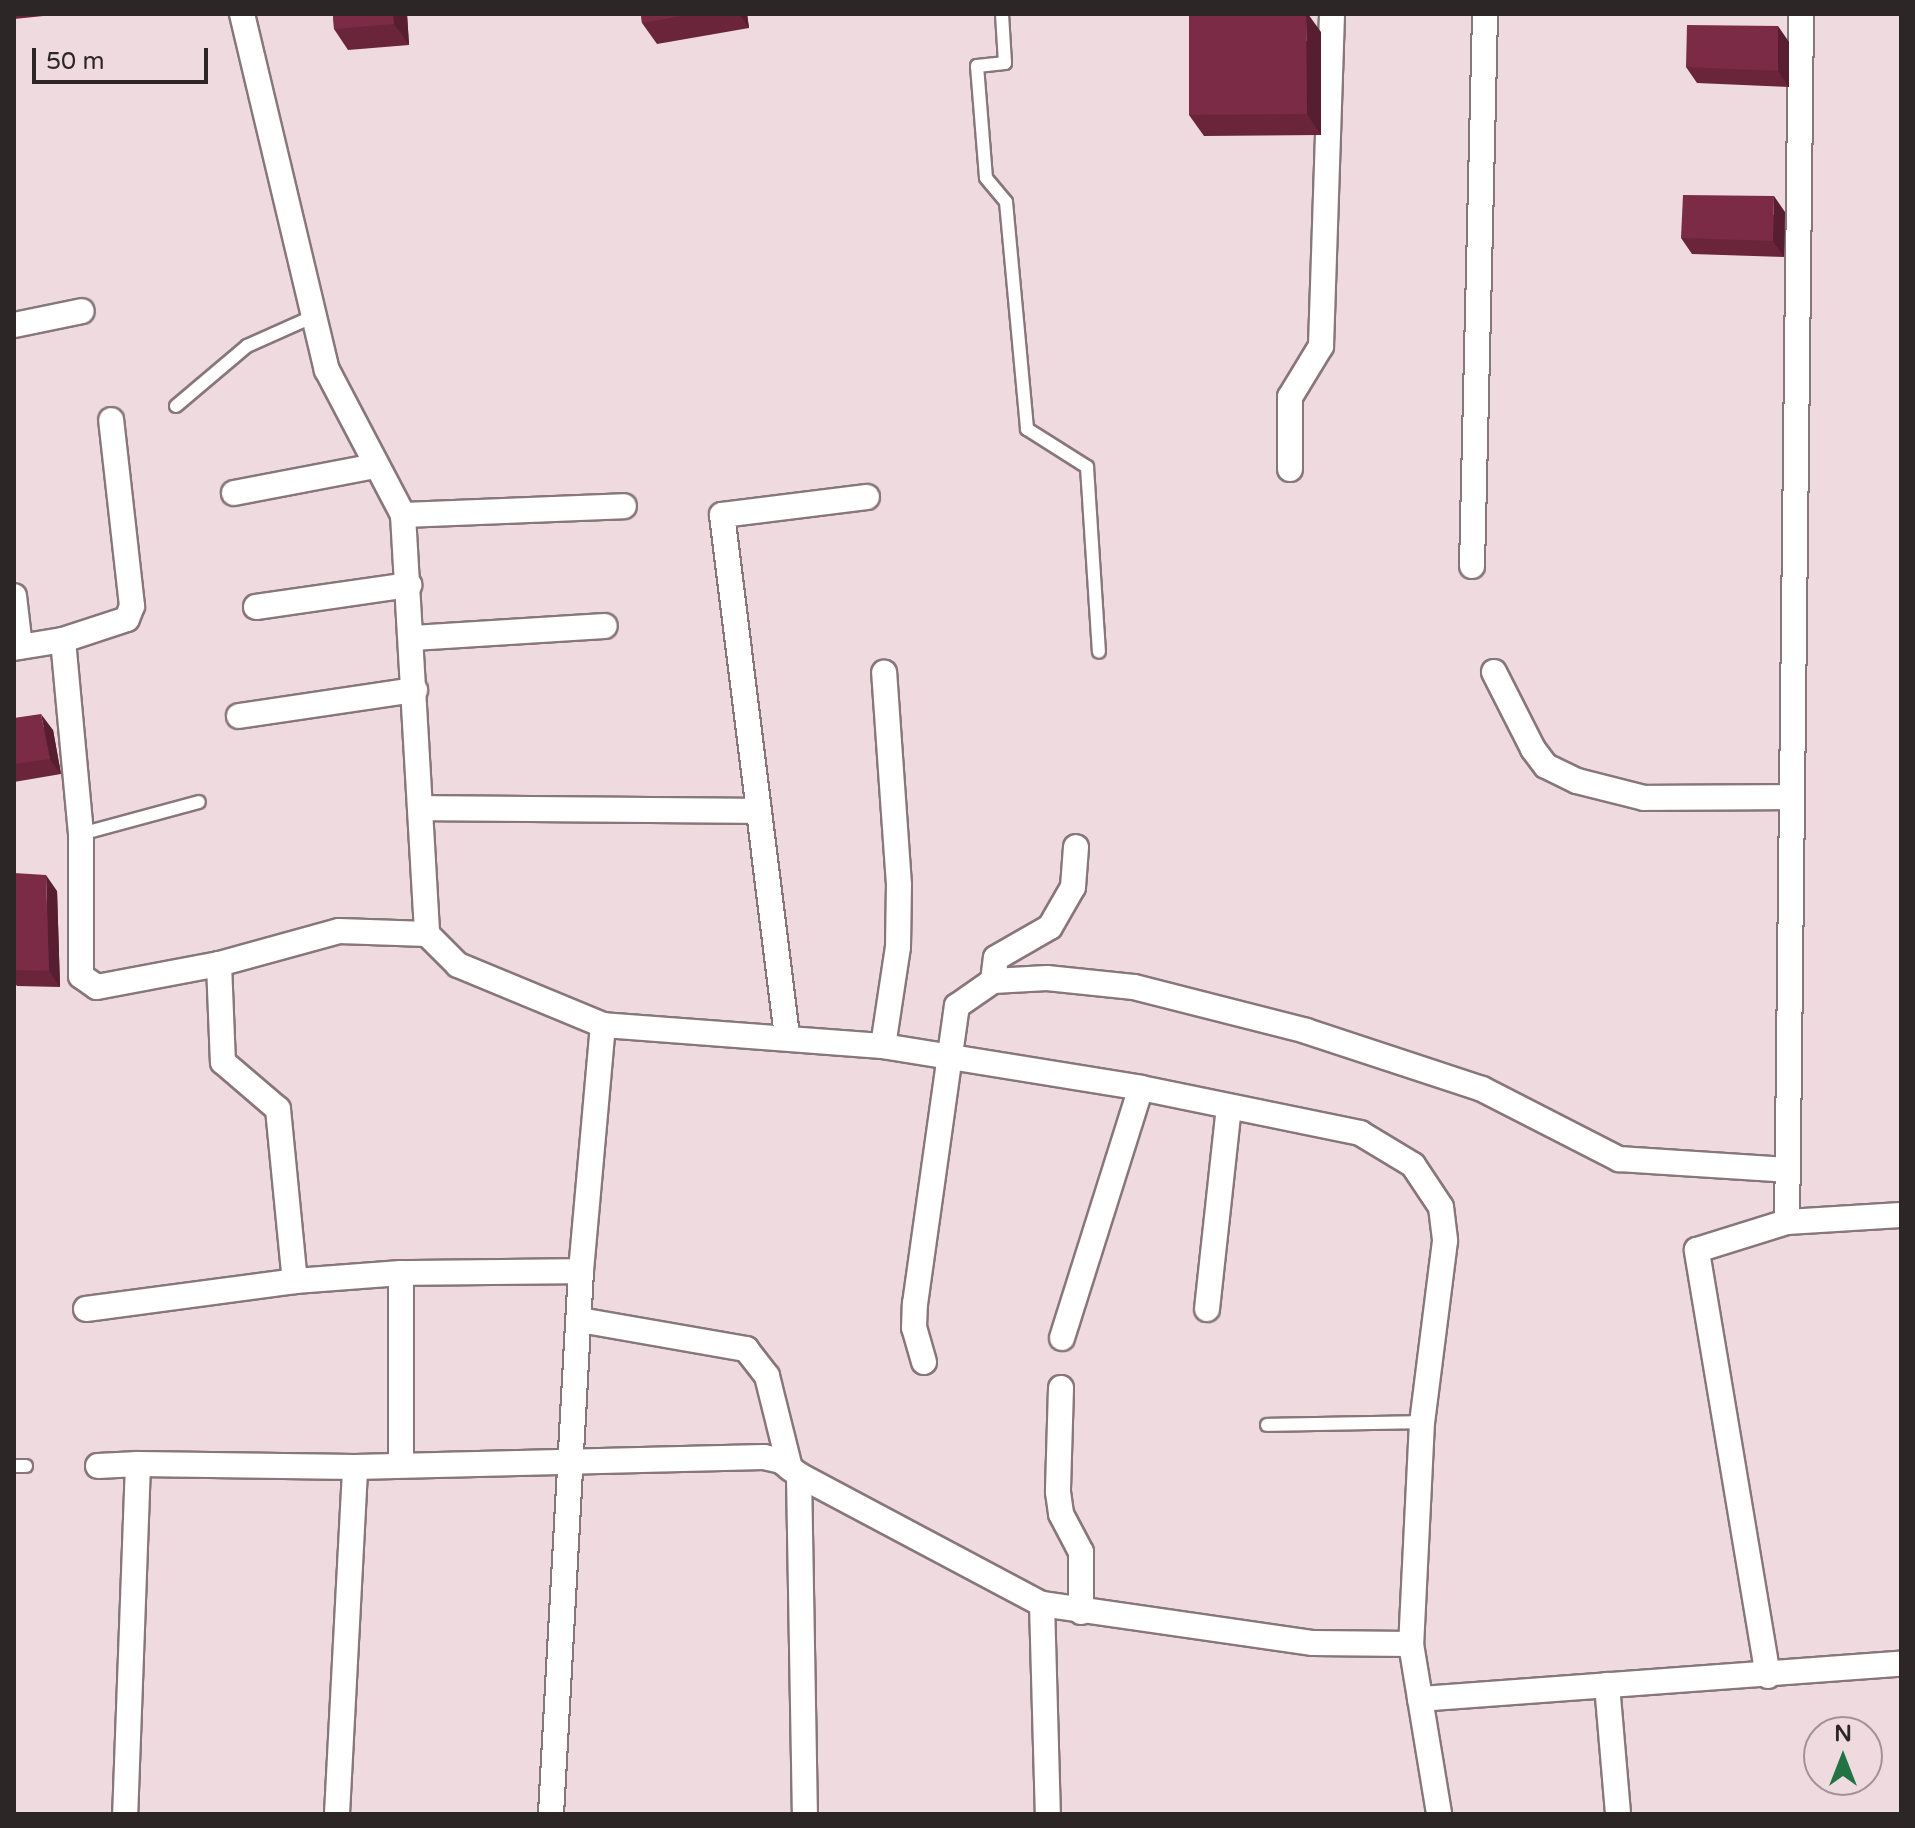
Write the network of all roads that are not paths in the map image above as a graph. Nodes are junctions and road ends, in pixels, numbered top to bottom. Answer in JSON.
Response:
{"nodes":[{"id":1,"x":242,"y":14,"type":"edge"},
{"id":2,"x":1002,"y":14,"type":"edge"},
{"id":3,"x":1332,"y":14,"type":"edge"},
{"id":4,"x":1485,"y":14,"type":"edge"},
{"id":5,"x":1801,"y":14,"type":"edge"},
{"id":6,"x":82,"y":311,"type":"dead end"},
{"id":7,"x":314,"y":316,"type":"junction"},
{"id":8,"x":14,"y":325,"type":"edge"},
{"id":9,"x":176,"y":406,"type":"dead end"},
{"id":10,"x":111,"y":420,"type":"dead end"},
{"id":11,"x":376,"y":466,"type":"junction"},
{"id":12,"x":1290,"y":469,"type":"dead end"},
{"id":13,"x":234,"y":493,"type":"dead end"},
{"id":14,"x":867,"y":497,"type":"dead end"},
{"id":15,"x":624,"y":506,"type":"dead end"},
{"id":16,"x":403,"y":515,"type":"junction"},
{"id":17,"x":1472,"y":566,"type":"dead end"},
{"id":18,"x":409,"y":585,"type":"junction"},
{"id":19,"x":14,"y":596,"type":"edge"},
{"id":20,"x":256,"y":607,"type":"dead end"},
{"id":21,"x":605,"y":626,"type":"dead end"},
{"id":22,"x":413,"y":638,"type":"junction"},
{"id":23,"x":63,"y":640,"type":"junction"},
{"id":24,"x":17,"y":648,"type":"edge"},
{"id":25,"x":1099,"y":652,"type":"dead end"},
{"id":26,"x":1494,"y":672,"type":"dead end"},
{"id":27,"x":884,"y":673,"type":"dead end"},
{"id":28,"x":415,"y":690,"type":"junction"},
{"id":29,"x":239,"y":716,"type":"dead end"},
{"id":30,"x":1792,"y":797,"type":"junction"},
{"id":31,"x":199,"y":802,"type":"dead end"},
{"id":32,"x":421,"y":808,"type":"junction"},
{"id":33,"x":759,"y":811,"type":"junction"},
{"id":34,"x":81,"y":834,"type":"junction"},
{"id":35,"x":1076,"y":847,"type":"dead end"},
{"id":36,"x":427,"y":934,"type":"junction"},
{"id":37,"x":219,"y":964,"type":"junction"},
{"id":38,"x":993,"y":981,"type":"junction"},
{"id":39,"x":603,"y":1025,"type":"junction"},
{"id":40,"x":787,"y":1036,"type":"junction"},
{"id":41,"x":883,"y":1046,"type":"junction"},
{"id":42,"x":951,"y":1055,"type":"junction"},
{"id":43,"x":1141,"y":1088,"type":"junction"},
{"id":44,"x":1229,"y":1107,"type":"junction"},
{"id":45,"x":1787,"y":1170,"type":"junction"},
{"id":46,"x":1901,"y":1215,"type":"edge"},
{"id":47,"x":1787,"y":1222,"type":"junction"},
{"id":48,"x":581,"y":1271,"type":"junction"},
{"id":49,"x":401,"y":1273,"type":"junction"},
{"id":50,"x":295,"y":1281,"type":"junction"},
{"id":51,"x":86,"y":1309,"type":"dead end"},
{"id":52,"x":1207,"y":1309,"type":"dead end"},
{"id":53,"x":580,"y":1320,"type":"junction"},
{"id":54,"x":1062,"y":1338,"type":"dead end"},
{"id":55,"x":924,"y":1362,"type":"dead end"},
{"id":56,"x":1061,"y":1388,"type":"dead end"},
{"id":57,"x":1422,"y":1422,"type":"junction"},
{"id":58,"x":1267,"y":1425,"type":"dead end"},
{"id":59,"x":138,"y":1464,"type":"junction"},
{"id":60,"x":401,"y":1464,"type":"junction"},
{"id":61,"x":574,"y":1464,"type":"junction"},
{"id":62,"x":98,"y":1466,"type":"dead end"},
{"id":63,"x":355,"y":1467,"type":"junction"},
{"id":64,"x":795,"y":1472,"type":"junction"},
{"id":65,"x":1042,"y":1604,"type":"junction"},
{"id":66,"x":1081,"y":1612,"type":"junction"},
{"id":67,"x":1411,"y":1644,"type":"junction"},
{"id":68,"x":1901,"y":1664,"type":"edge"},
{"id":69,"x":1768,"y":1676,"type":"junction"},
{"id":70,"x":1607,"y":1685,"type":"junction"},
{"id":71,"x":1420,"y":1699,"type":"junction"},
{"id":72,"x":125,"y":1814,"type":"edge"},
{"id":73,"x":337,"y":1814,"type":"edge"},
{"id":74,"x":551,"y":1814,"type":"edge"},
{"id":75,"x":805,"y":1814,"type":"edge"},
{"id":76,"x":1048,"y":1814,"type":"edge"},
{"id":77,"x":1439,"y":1814,"type":"edge"},
{"id":78,"x":1618,"y":1814,"type":"edge"}],
"edges":[{"from":1,"to":7,"type":"street"},
{"from":2,"to":25,"type":"lane"},
{"from":3,"to":12,"type":"street"},
{"from":4,"to":17,"type":"street"},
{"from":5,"to":30,"type":"street"},
{"from":6,"to":8,"type":"street"},
{"from":7,"to":9,"type":"lane"},
{"from":7,"to":11,"type":"street"},
{"from":10,"to":23,"type":"street"},
{"from":11,"to":13,"type":"street"},
{"from":11,"to":16,"type":"street"},
{"from":14,"to":33,"type":"street"},
{"from":15,"to":16,"type":"street"},
{"from":16,"to":18,"type":"street"},
{"from":18,"to":20,"type":"street"},
{"from":18,"to":22,"type":"street"},
{"from":19,"to":24,"type":"street"},
{"from":21,"to":22,"type":"street"},
{"from":22,"to":28,"type":"street"},
{"from":23,"to":24,"type":"street"},
{"from":23,"to":34,"type":"street"},
{"from":26,"to":30,"type":"street"},
{"from":27,"to":41,"type":"street"},
{"from":28,"to":29,"type":"street"},
{"from":28,"to":32,"type":"street"},
{"from":30,"to":45,"type":"street"},
{"from":31,"to":34,"type":"lane"},
{"from":32,"to":33,"type":"street"},
{"from":32,"to":36,"type":"street"},
{"from":33,"to":40,"type":"street"},
{"from":34,"to":37,"type":"street"},
{"from":35,"to":38,"type":"street"},
{"from":36,"to":37,"type":"street"},
{"from":36,"to":39,"type":"street"},
{"from":37,"to":50,"type":"street"},
{"from":38,"to":42,"type":"street"},
{"from":38,"to":45,"type":"street"},
{"from":39,"to":40,"type":"street"},
{"from":39,"to":48,"type":"street"},
{"from":40,"to":41,"type":"street"},
{"from":41,"to":42,"type":"street"},
{"from":42,"to":43,"type":"street"},
{"from":42,"to":55,"type":"street"},
{"from":43,"to":44,"type":"street"},
{"from":43,"to":54,"type":"street"},
{"from":44,"to":52,"type":"street"},
{"from":44,"to":57,"type":"street"},
{"from":45,"to":47,"type":"street"},
{"from":46,"to":47,"type":"street"},
{"from":47,"to":69,"type":"street"},
{"from":48,"to":49,"type":"street"},
{"from":48,"to":53,"type":"street"},
{"from":49,"to":50,"type":"street"},
{"from":49,"to":60,"type":"street"},
{"from":50,"to":51,"type":"street"},
{"from":53,"to":61,"type":"street"},
{"from":53,"to":64,"type":"street"},
{"from":56,"to":66,"type":"street"},
{"from":57,"to":58,"type":"lane"},
{"from":57,"to":67,"type":"street"},
{"from":59,"to":62,"type":"street"},
{"from":59,"to":63,"type":"street"},
{"from":59,"to":72,"type":"street"},
{"from":60,"to":61,"type":"street"},
{"from":60,"to":63,"type":"street"},
{"from":61,"to":64,"type":"street"},
{"from":61,"to":74,"type":"street"},
{"from":63,"to":73,"type":"street"},
{"from":64,"to":65,"type":"street"},
{"from":64,"to":75,"type":"street"},
{"from":65,"to":66,"type":"street"},
{"from":65,"to":76,"type":"street"},
{"from":66,"to":67,"type":"street"},
{"from":67,"to":71,"type":"street"},
{"from":68,"to":69,"type":"street"},
{"from":69,"to":70,"type":"street"},
{"from":70,"to":71,"type":"street"},
{"from":70,"to":78,"type":"street"},
{"from":71,"to":77,"type":"street"}]}
